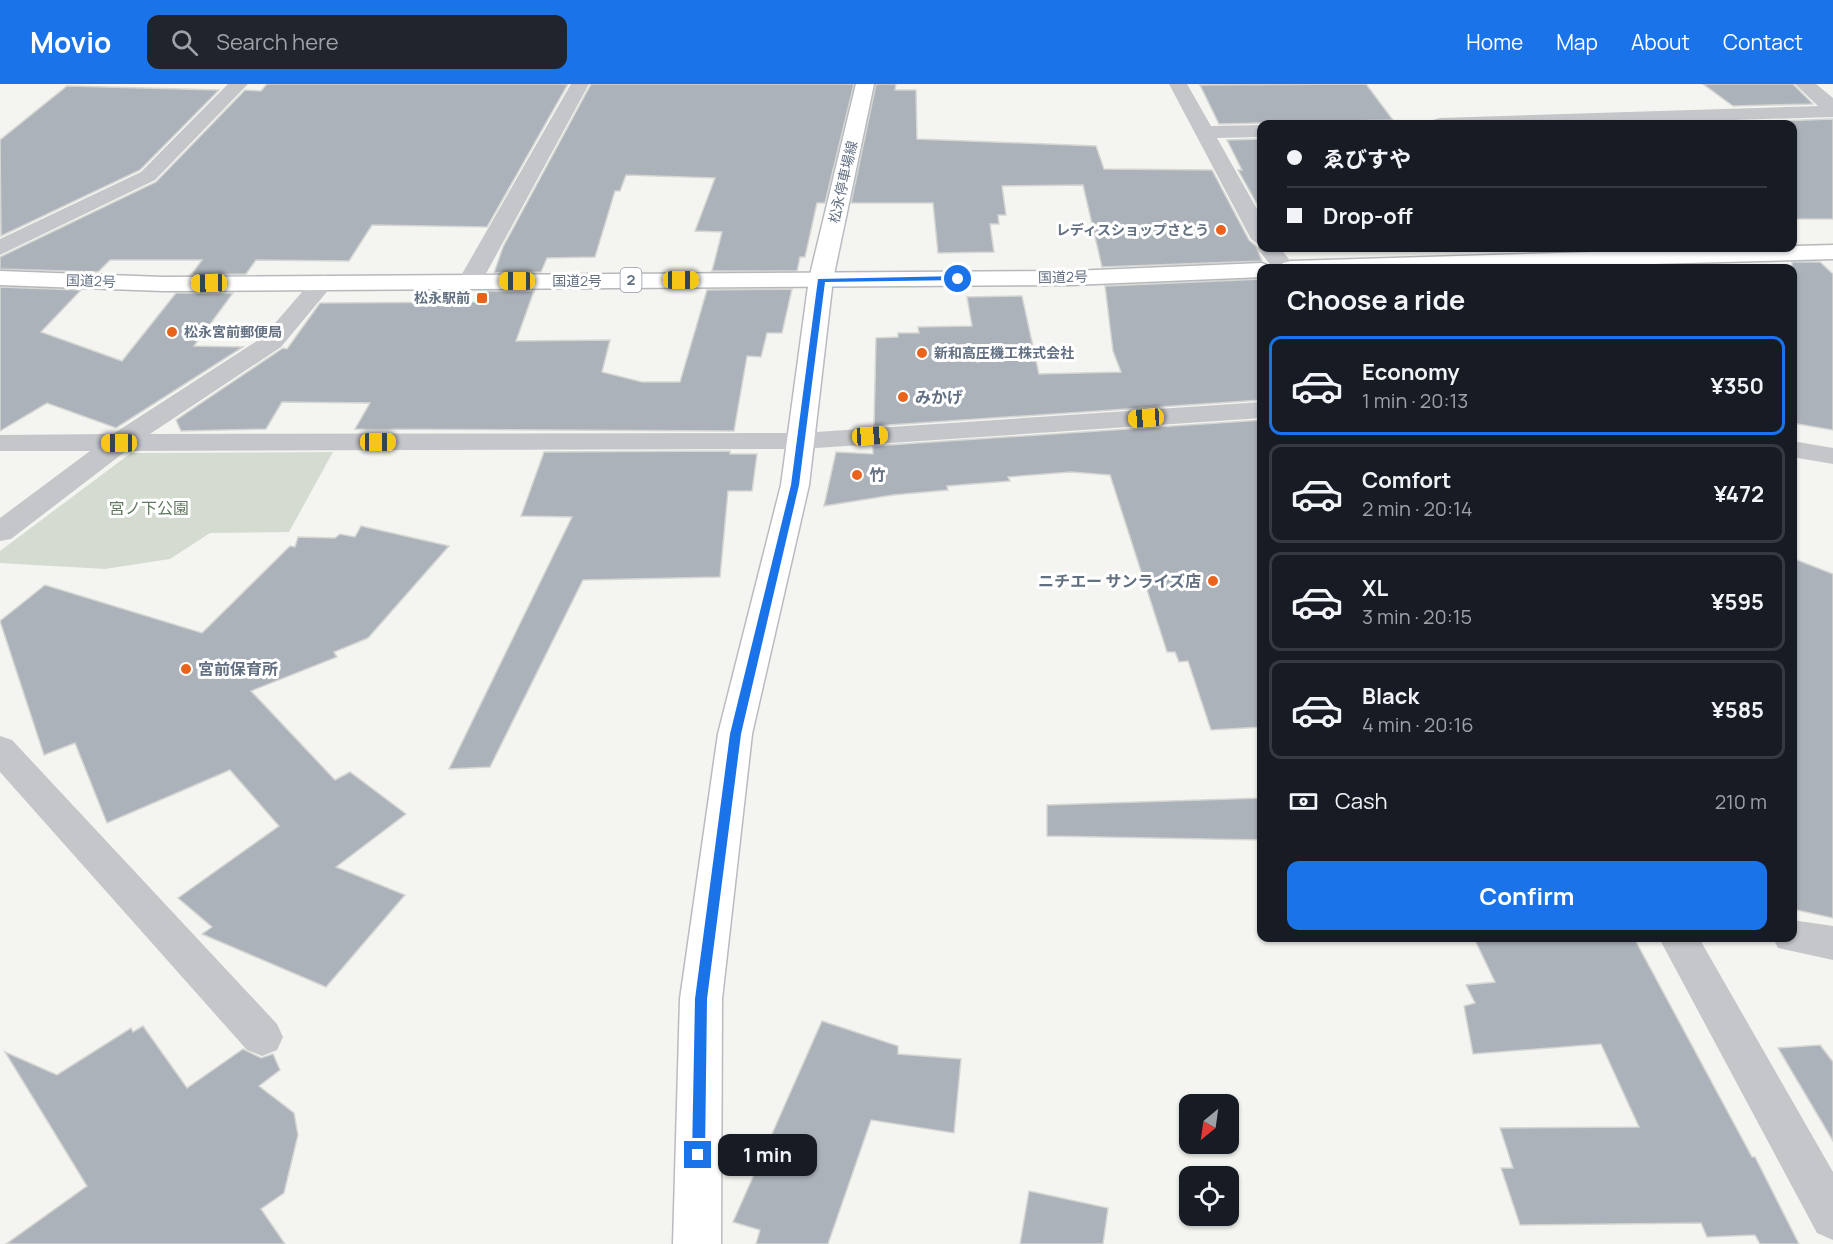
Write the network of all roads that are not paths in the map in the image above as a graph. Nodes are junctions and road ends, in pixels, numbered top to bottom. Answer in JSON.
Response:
{"nodes":[{"id":1,"x":237,"y":84,"type":"edge"},
{"id":2,"x":580,"y":84,"type":"edge"},
{"id":3,"x":865,"y":84,"type":"edge"},
{"id":4,"x":1178,"y":84,"type":"edge"},
{"id":5,"x":1804,"y":84,"type":"edge"},
{"id":6,"x":1833,"y":110,"type":"edge"},
{"id":7,"x":1552,"y":120,"type":"edge"},
{"id":8,"x":1257,"y":130,"type":"edge"},
{"id":9,"x":1204,"y":132,"type":"junction"},
{"id":10,"x":1257,"y":230,"type":"edge"},
{"id":11,"x":0,"y":248,"type":"edge"},
{"id":12,"x":1271,"y":252,"type":"edge"},
{"id":13,"x":1833,"y":252,"type":"edge"},
{"id":14,"x":1282,"y":264,"type":"edge"},
{"id":15,"x":1426,"y":264,"type":"edge"},
{"id":16,"x":1257,"y":270,"type":"edge"},
{"id":17,"x":0,"y":278,"type":"edge"},
{"id":18,"x":822,"y":279,"type":"junction"},
{"id":19,"x":470,"y":281,"type":"junction"},
{"id":20,"x":323,"y":282,"type":"junction"},
{"id":21,"x":1257,"y":410,"type":"edge"},
{"id":22,"x":801,"y":441,"type":"junction"},
{"id":23,"x":0,"y":442,"type":"edge"},
{"id":24,"x":119,"y":443,"type":"junction"},
{"id":25,"x":1797,"y":450,"type":"edge"},
{"id":26,"x":1833,"y":456,"type":"edge"},
{"id":27,"x":0,"y":532,"type":"edge"},
{"id":28,"x":0,"y":749,"type":"edge"},
{"id":29,"x":1797,"y":937,"type":"edge"},
{"id":30,"x":1681,"y":942,"type":"edge"},
{"id":31,"x":1833,"y":944,"type":"edge"},
{"id":32,"x":262,"y":1037,"type":"dead end"},
{"id":33,"x":1833,"y":1217,"type":"edge"},
{"id":34,"x":697,"y":1244,"type":"edge"}],
"edges":[{"from":1,"to":11,"type":"street"},
{"from":2,"to":19,"type":"street"},
{"from":3,"to":18,"type":"main road","name":"松永停車場線"},
{"from":4,"to":9,"type":"street"},
{"from":5,"to":6,"type":"street"},
{"from":6,"to":7,"type":"street"},
{"from":8,"to":9,"type":"street"},
{"from":9,"to":10,"type":"street"},
{"from":12,"to":14,"type":"street"},
{"from":13,"to":15,"type":"main road"},
{"from":16,"to":18,"type":"main road","name":"国道2号","number":"2"},
{"from":17,"to":20,"type":"main road","name":"国道2号","number":"2"},
{"from":18,"to":19,"type":"main road","name":"国道2号","number":"2"},
{"from":18,"to":22,"type":"main road","name":"松永停車場線"},
{"from":19,"to":20,"type":"main road","name":"国道2号","number":"2"},
{"from":20,"to":24,"type":"street"},
{"from":21,"to":22,"type":"street"},
{"from":22,"to":24,"type":"street"},
{"from":22,"to":34,"type":"main road","name":"松永停車場線"},
{"from":23,"to":24,"type":"street"},
{"from":24,"to":27,"type":"street"},
{"from":25,"to":26,"type":"street"},
{"from":28,"to":32,"type":"street"},
{"from":29,"to":31,"type":"street"},
{"from":30,"to":33,"type":"street"}]}
